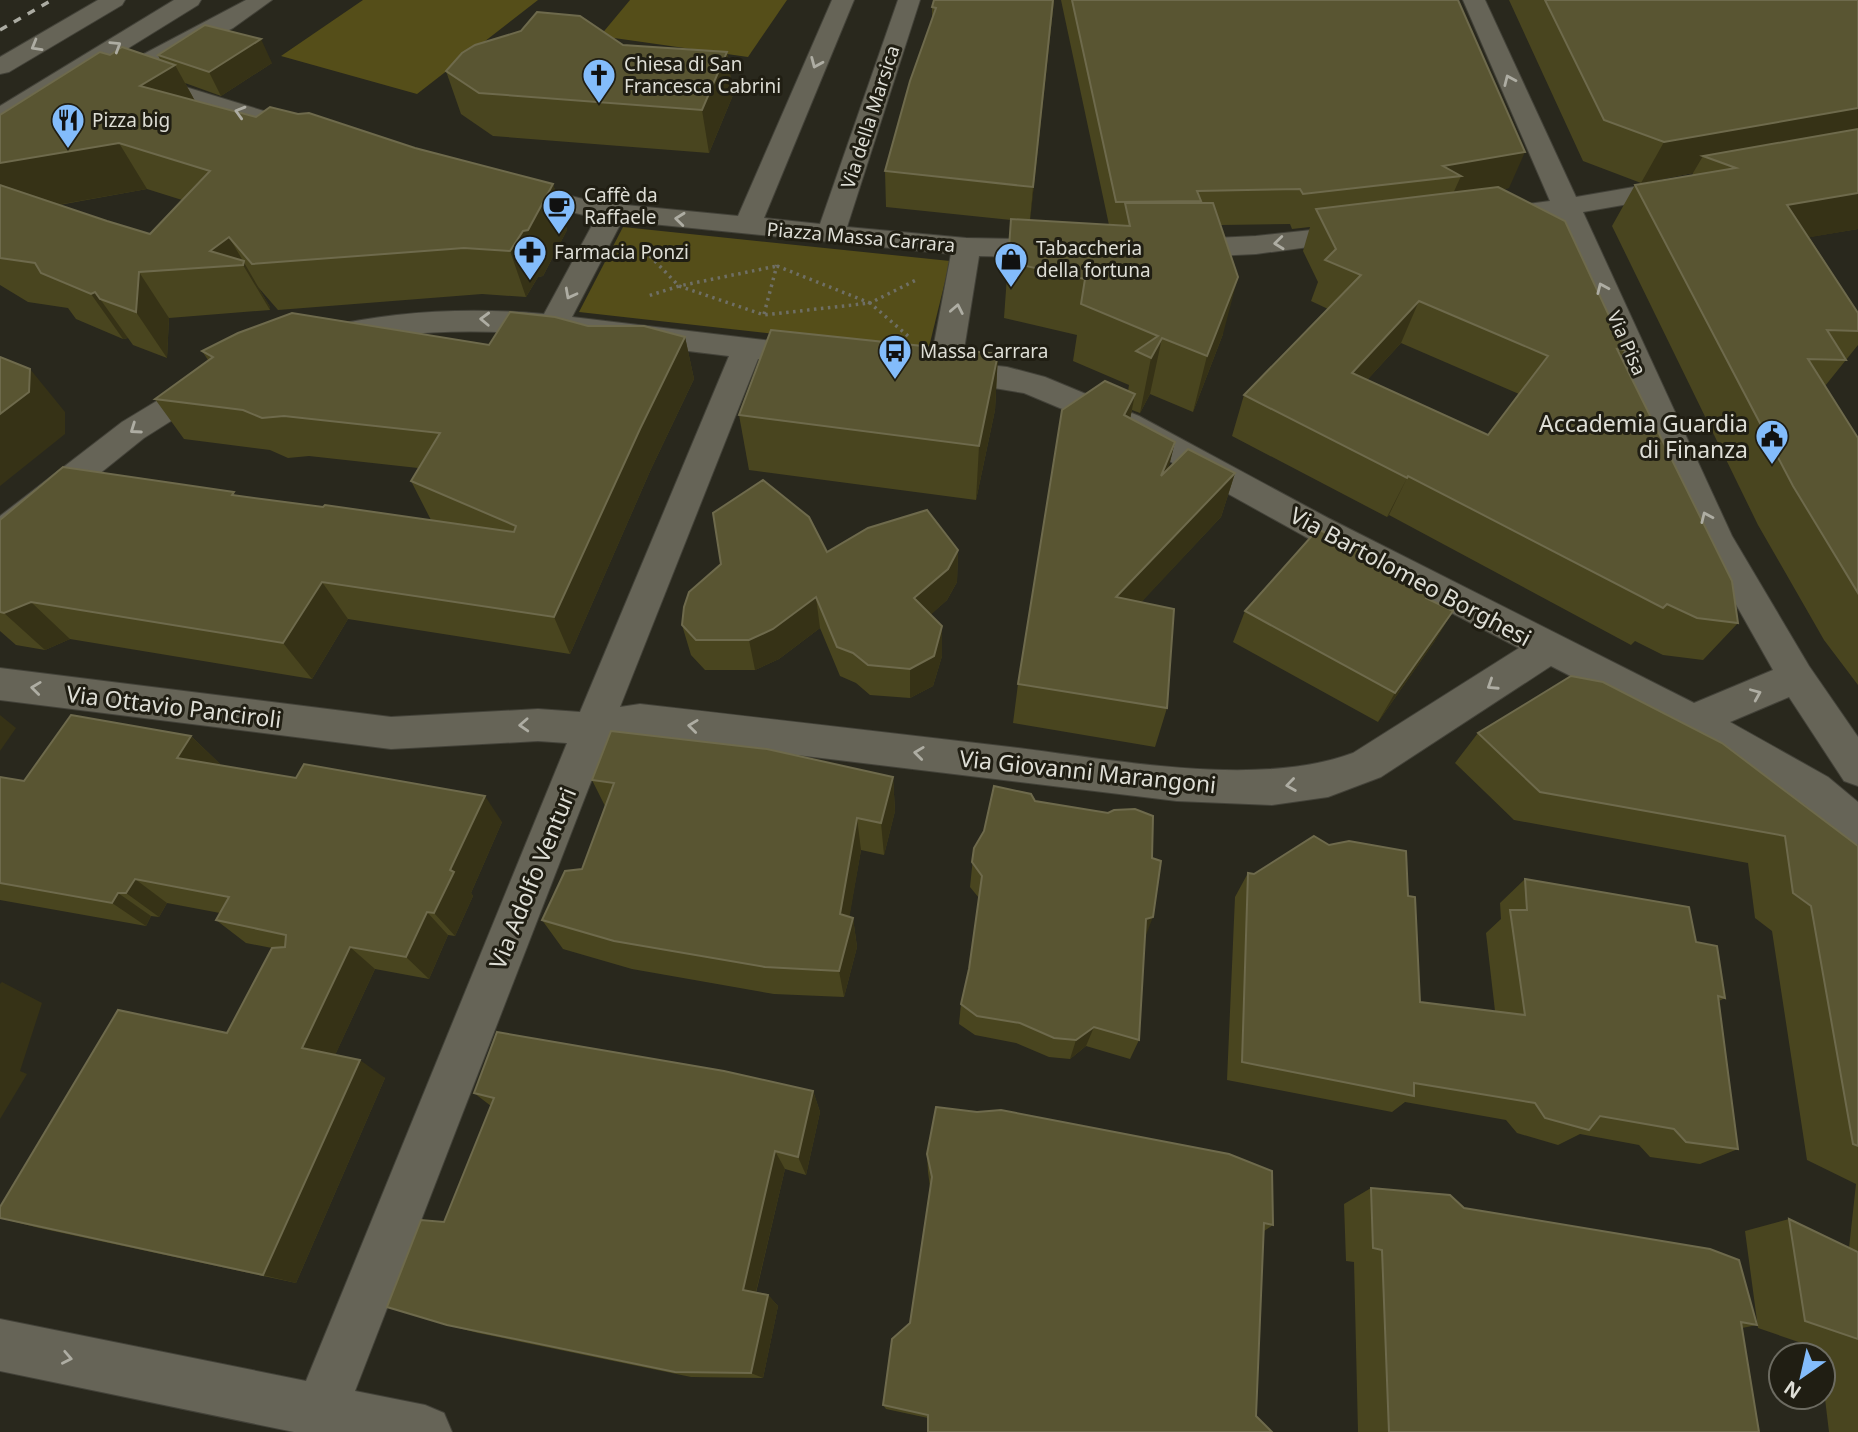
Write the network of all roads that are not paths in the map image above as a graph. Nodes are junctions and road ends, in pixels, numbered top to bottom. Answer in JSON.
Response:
{"nodes":[{"id":1,"x":114,"y":0,"type":"edge"},
{"id":2,"x":150,"y":0,"type":"edge"},
{"id":3,"x":190,"y":0,"type":"edge"},
{"id":4,"x":233,"y":0,"type":"edge"},
{"id":5,"x":261,"y":0,"type":"edge"},
{"id":6,"x":842,"y":0,"type":"edge"},
{"id":7,"x":909,"y":0,"type":"edge"},
{"id":8,"x":1474,"y":0,"type":"edge"},
{"id":9,"x":155,"y":55,"type":"junction"},
{"id":10,"x":0,"y":67,"type":"edge"},
{"id":11,"x":125,"y":74,"type":"junction"},
{"id":12,"x":0,"y":90,"type":"edge"},
{"id":13,"x":91,"y":96,"type":"edge"},
{"id":14,"x":0,"y":120,"type":"edge"},
{"id":15,"x":324,"y":137,"type":"edge"},
{"id":16,"x":488,"y":183,"type":"edge"},
{"id":17,"x":1700,"y":183,"type":"edge"},
{"id":18,"x":1566,"y":207,"type":"junction"},
{"id":19,"x":613,"y":212,"type":"junction"},
{"id":20,"x":1458,"y":220,"type":"edge"},
{"id":21,"x":747,"y":226,"type":"junction"},
{"id":22,"x":1389,"y":229,"type":"edge"},
{"id":23,"x":831,"y":234,"type":"junction"},
{"id":24,"x":967,"y":247,"type":"junction"},
{"id":25,"x":1088,"y":249,"type":"edge"},
{"id":26,"x":1153,"y":249,"type":"edge"},
{"id":27,"x":553,"y":324,"type":"junction"},
{"id":28,"x":757,"y":330,"type":"junction"},
{"id":29,"x":291,"y":347,"type":"edge"},
{"id":30,"x":839,"y":359,"type":"edge"},
{"id":31,"x":926,"y":360,"type":"joint"},
{"id":32,"x":231,"y":371,"type":"edge"},
{"id":33,"x":0,"y":535,"type":"edge"},
{"id":34,"x":1549,"y":648,"type":"junction"},
{"id":35,"x":1796,"y":677,"type":"junction"},
{"id":36,"x":0,"y":684,"type":"edge"},
{"id":37,"x":1693,"y":721,"type":"junction"},
{"id":38,"x":347,"y":729,"type":"joint"},
{"id":39,"x":592,"y":729,"type":"junction"},
{"id":40,"x":1858,"y":769,"type":"edge"},
{"id":41,"x":1858,"y":827,"type":"edge"},
{"id":42,"x":0,"y":1345,"type":"edge"},
{"id":43,"x":321,"y":1409,"type":"junction"},
{"id":44,"x":425,"y":1432,"type":"edge"}],
"edges":[{"from":1,"to":10,"type":"street","one_way":true},
{"from":2,"to":12,"type":"street"},
{"from":14,"to":3,"type":"street","one_way":true},
{"from":4,"to":9,"type":"street"},
{"from":5,"to":9,"type":"street"},
{"from":6,"to":21,"type":"street","one_way":true},
{"from":7,"to":23,"type":"street","name":"Via della Marsica"},
{"from":18,"to":8,"type":"street","name":"Via Pisa","one_way":true},
{"from":9,"to":11,"type":"street"},
{"from":11,"to":13,"type":"street"},
{"from":15,"to":11,"type":"street","one_way":true},
{"from":16,"to":19,"type":"street","name":"Piazza Massa Carrara"},
{"from":17,"to":18,"type":"street"},
{"from":18,"to":20,"type":"street"},
{"from":35,"to":18,"type":"street","name":"Via Pisa","one_way":true},
{"from":21,"to":19,"type":"street","name":"Piazza Massa Carrara","one_way":true},
{"from":19,"to":27,"type":"street","one_way":true},
{"from":21,"to":23,"type":"street","name":"Piazza Massa Carrara"},
{"from":22,"to":26,"type":"street","one_way":true},
{"from":23,"to":24,"type":"street","name":"Piazza Massa Carrara"},
{"from":24,"to":25,"type":"street"},
{"from":31,"to":24,"type":"street","name":"Piazza Massa Carrara","one_way":true},
{"from":27,"to":28,"type":"street"},
{"from":27,"to":29,"type":"street","one_way":true},
{"from":28,"to":30,"type":"street"},
{"from":28,"to":39,"type":"street","name":"Via Adolfo Venturi"},
{"from":31,"to":34,"type":"street","name":"Via Bartolomeo Borghesi"},
{"from":32,"to":33,"type":"street","one_way":true},
{"from":34,"to":37,"type":"street","name":"Via Bartolomeo Borghesi"},
{"from":34,"to":39,"type":"street","name":"Via Giovanni Marangoni","one_way":true},
{"from":37,"to":35,"type":"street","one_way":true},
{"from":35,"to":40,"type":"street","name":"Via Pisa"},
{"from":38,"to":36,"type":"street","name":"Via Ottavio Panciroli","one_way":true},
{"from":37,"to":41,"type":"street","name":"Via Bartolomeo Borghesi"},
{"from":39,"to":38,"type":"street","name":"Via Giovanni Marangoni","one_way":true},
{"from":39,"to":43,"type":"street","name":"Via Adolfo Venturi"},
{"from":42,"to":43,"type":"street","one_way":true},
{"from":43,"to":44,"type":"street"}]}
